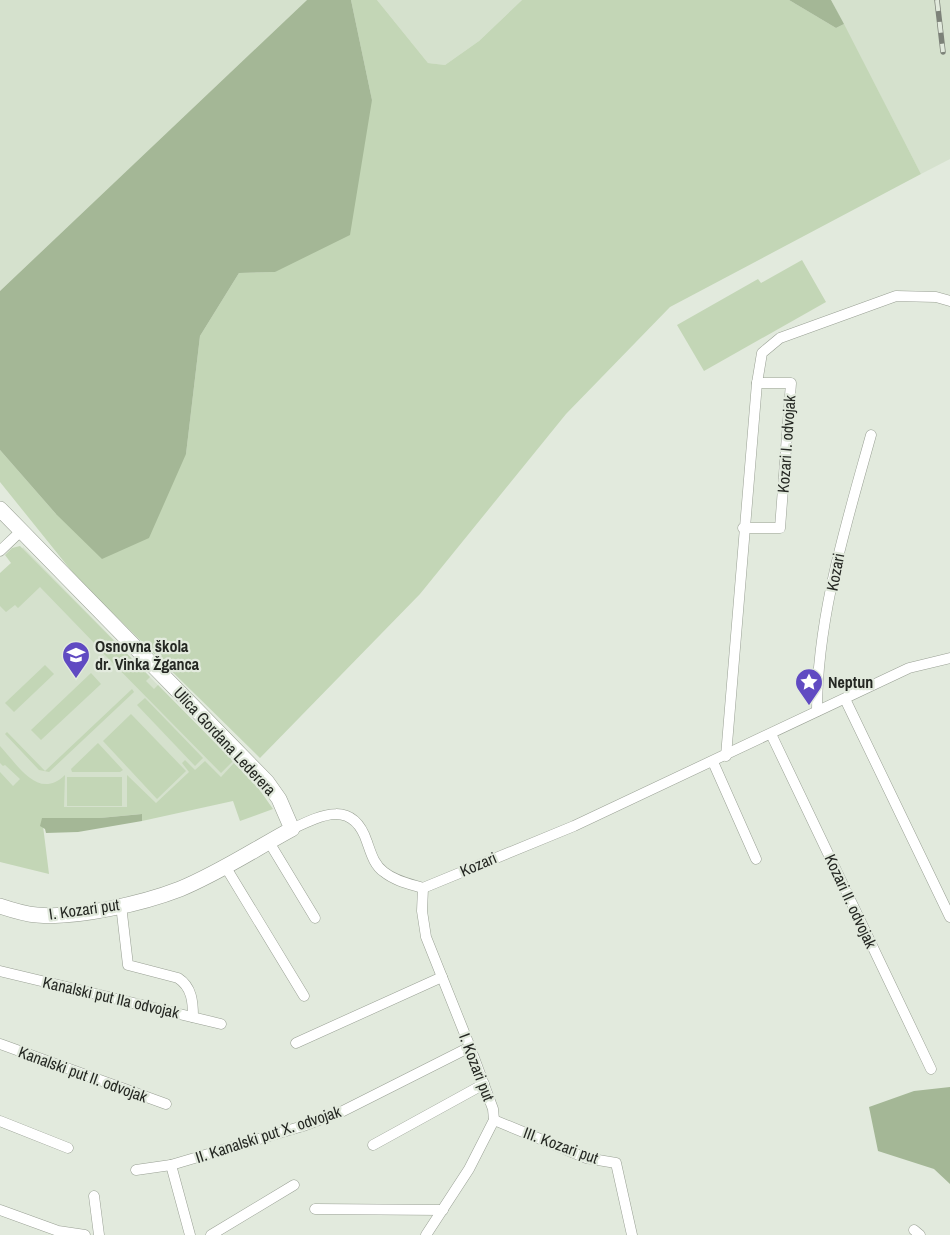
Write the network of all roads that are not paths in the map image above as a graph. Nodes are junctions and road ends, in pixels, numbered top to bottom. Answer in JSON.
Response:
{"nodes":[{"id":1,"x":950,"y":301,"type":"edge"},
{"id":2,"x":757,"y":384,"type":"junction"},
{"id":3,"x":871,"y":435,"type":"dead end"},
{"id":4,"x":0,"y":509,"type":"edge"},
{"id":5,"x":743,"y":528,"type":"junction"},
{"id":6,"x":21,"y":531,"type":"junction"},
{"id":7,"x":0,"y":551,"type":"edge"},
{"id":8,"x":950,"y":658,"type":"edge"},
{"id":9,"x":844,"y":698,"type":"junction"},
{"id":10,"x":817,"y":711,"type":"junction"},
{"id":11,"x":771,"y":734,"type":"junction"},
{"id":12,"x":726,"y":756,"type":"junction"},
{"id":13,"x":713,"y":762,"type":"junction"},
{"id":14,"x":292,"y":829,"type":"junction"},
{"id":15,"x":269,"y":842,"type":"junction"},
{"id":16,"x":756,"y":859,"type":"dead end"},
{"id":17,"x":225,"y":866,"type":"junction"},
{"id":18,"x":423,"y":888,"type":"junction"},
{"id":19,"x":122,"y":905,"type":"junction"},
{"id":20,"x":0,"y":906,"type":"edge"},
{"id":21,"x":950,"y":917,"type":"edge"},
{"id":22,"x":315,"y":918,"type":"dead end"},
{"id":23,"x":0,"y":971,"type":"edge"},
{"id":24,"x":442,"y":977,"type":"junction"},
{"id":25,"x":304,"y":996,"type":"dead end"},
{"id":26,"x":193,"y":1017,"type":"junction"},
{"id":27,"x":221,"y":1024,"type":"dead end"},
{"id":28,"x":296,"y":1043,"type":"dead end"},
{"id":29,"x":0,"y":1044,"type":"edge"},
{"id":30,"x":470,"y":1046,"type":"junction"},
{"id":31,"x":930,"y":1069,"type":"dead end"},
{"id":32,"x":484,"y":1084,"type":"junction"},
{"id":33,"x":166,"y":1104,"type":"dead end"},
{"id":34,"x":494,"y":1120,"type":"junction"},
{"id":35,"x":0,"y":1121,"type":"edge"},
{"id":36,"x":373,"y":1145,"type":"dead end"},
{"id":37,"x":68,"y":1148,"type":"dead end"},
{"id":38,"x":171,"y":1165,"type":"junction"},
{"id":39,"x":136,"y":1170,"type":"dead end"},
{"id":40,"x":294,"y":1185,"type":"dead end"},
{"id":41,"x":94,"y":1196,"type":"dead end"},
{"id":42,"x":315,"y":1209,"type":"dead end"},
{"id":43,"x":0,"y":1210,"type":"edge"},
{"id":44,"x":443,"y":1210,"type":"junction"},
{"id":45,"x":85,"y":1235,"type":"edge"},
{"id":46,"x":99,"y":1235,"type":"edge"},
{"id":47,"x":190,"y":1235,"type":"edge"},
{"id":48,"x":211,"y":1235,"type":"edge"},
{"id":49,"x":426,"y":1235,"type":"edge"},
{"id":50,"x":632,"y":1235,"type":"edge"}],
"edges":[{"from":1,"to":2,"type":"street"},
{"from":2,"to":5,"type":"street","name":"Kozari I. odvojak"},
{"from":2,"to":5,"type":"street","name":"Kozari I. odvojak"},
{"from":3,"to":10,"type":"street","name":"Kozari"},
{"from":4,"to":6,"type":"street","name":"Ulica Gordana Lederera"},
{"from":5,"to":12,"type":"street","name":"Kozari I. odvojak"},
{"from":6,"to":7,"type":"street"},
{"from":6,"to":14,"type":"street","name":"Ulica Gordana Lederera"},
{"from":8,"to":9,"type":"street","name":"Kozari"},
{"from":9,"to":10,"type":"street","name":"Kozari"},
{"from":9,"to":21,"type":"street"},
{"from":10,"to":11,"type":"street","name":"Kozari"},
{"from":11,"to":12,"type":"street","name":"Kozari"},
{"from":11,"to":31,"type":"street","name":"Kozari II. odvojak"},
{"from":12,"to":13,"type":"street","name":"Kozari"},
{"from":13,"to":16,"type":"street"},
{"from":13,"to":18,"type":"street","name":"Kozari"},
{"from":14,"to":15,"type":"street"},
{"from":14,"to":18,"type":"street"},
{"from":15,"to":17,"type":"street"},
{"from":15,"to":22,"type":"street"},
{"from":17,"to":19,"type":"street","name":"I. Kozari put"},
{"from":17,"to":25,"type":"street"},
{"from":18,"to":24,"type":"street","name":"I. Kozari put"},
{"from":19,"to":20,"type":"street","name":"I. Kozari put"},
{"from":19,"to":26,"type":"street"},
{"from":23,"to":26,"type":"street","name":"Kanalski put IIa odvojak"},
{"from":24,"to":28,"type":"street"},
{"from":24,"to":30,"type":"street","name":"I. Kozari put"},
{"from":26,"to":27,"type":"street","name":"Kanalski put IIa odvojak"},
{"from":29,"to":33,"type":"street","name":"Kanalski put II. odvojak"},
{"from":30,"to":32,"type":"street","name":"I. Kozari put"},
{"from":30,"to":38,"type":"street","name":"II. Kanalski put X. odvojak"},
{"from":32,"to":34,"type":"street","name":"I. Kozari put"},
{"from":32,"to":36,"type":"street"},
{"from":34,"to":44,"type":"street","name":"I. Kozari put"},
{"from":34,"to":50,"type":"street","name":"III. Kozari put"},
{"from":35,"to":37,"type":"street"},
{"from":38,"to":39,"type":"street","name":"II. Kanalski put X. odvojak"},
{"from":38,"to":47,"type":"street"},
{"from":40,"to":48,"type":"street"},
{"from":41,"to":46,"type":"street"},
{"from":42,"to":44,"type":"street"},
{"from":43,"to":45,"type":"street"},
{"from":44,"to":49,"type":"street","name":"I. Kozari put"}]}
